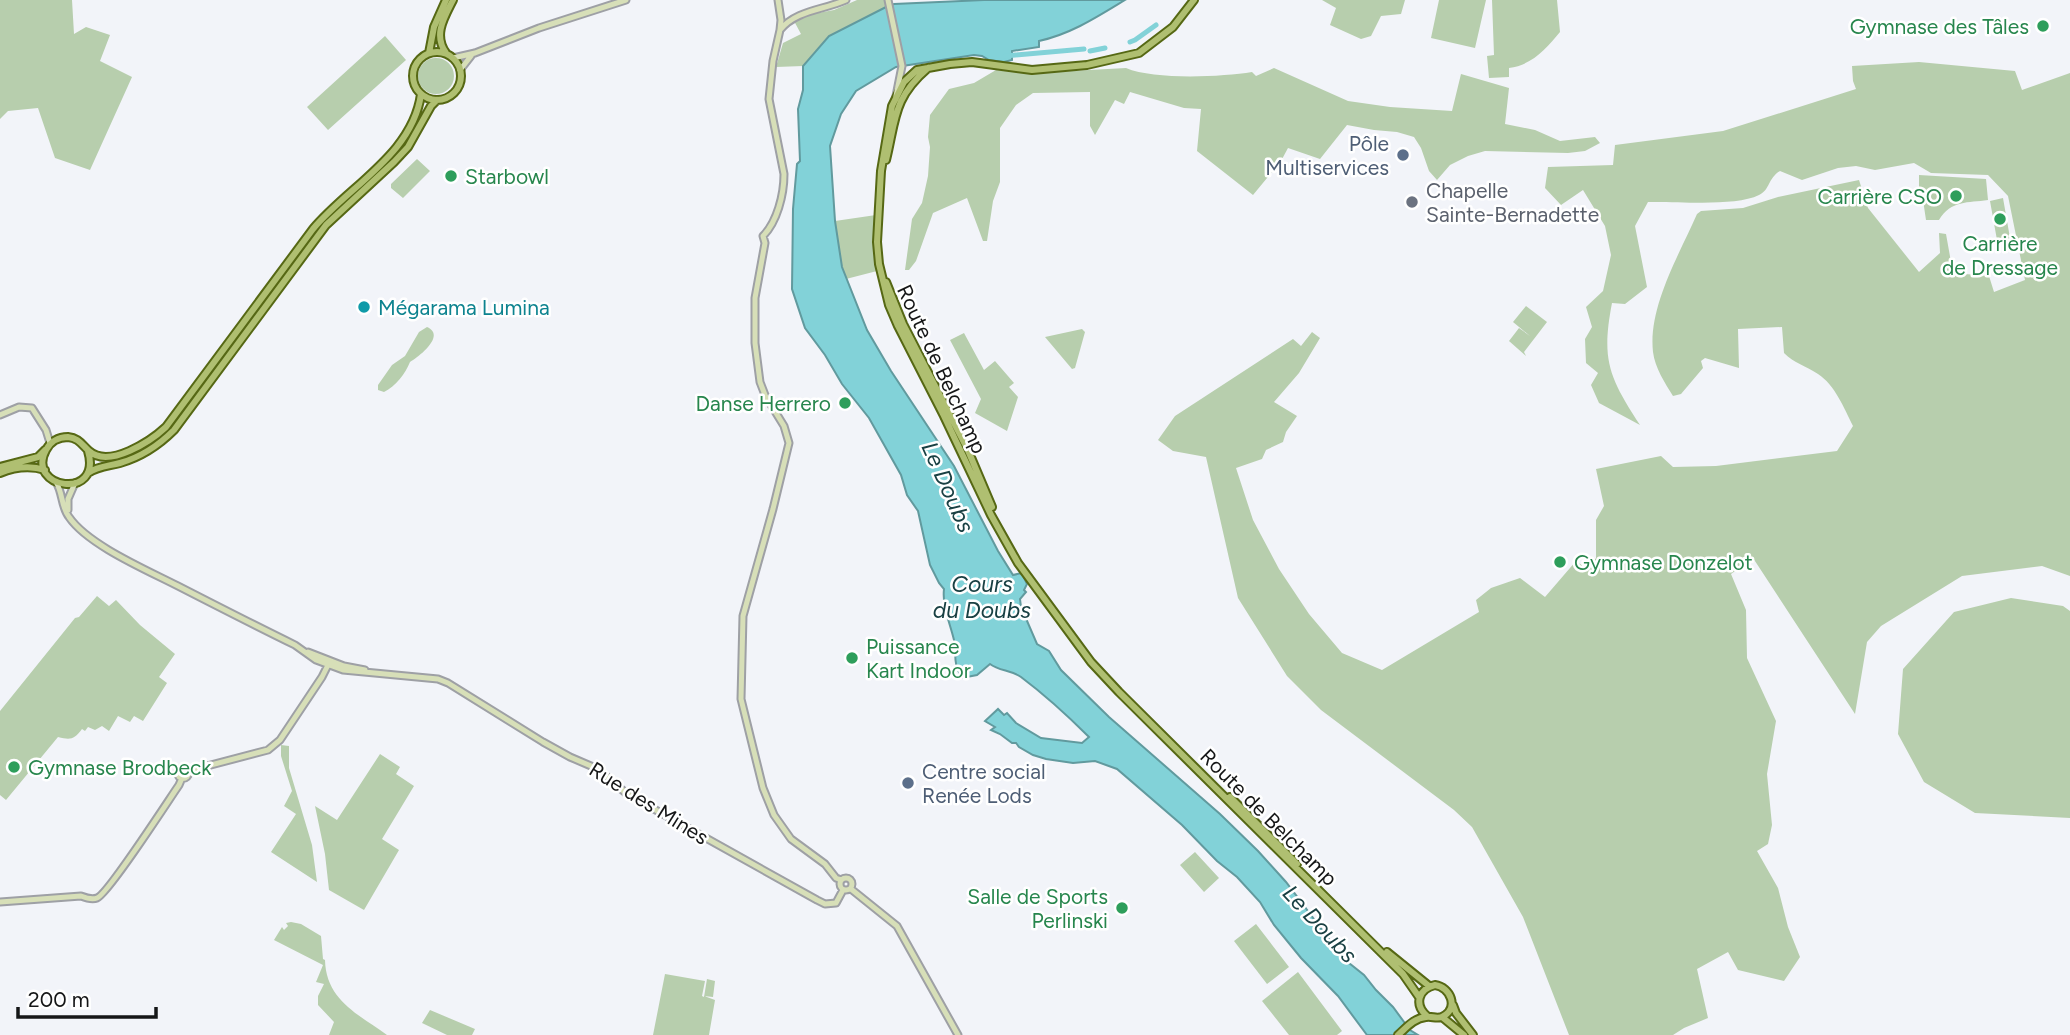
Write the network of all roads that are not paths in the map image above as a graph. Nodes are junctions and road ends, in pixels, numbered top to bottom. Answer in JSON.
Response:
{"nodes":[{"id":1,"x":446,"y":0,"type":"edge"},
{"id":2,"x":453,"y":0,"type":"edge"},
{"id":3,"x":626,"y":0,"type":"edge"},
{"id":4,"x":778,"y":0,"type":"edge"},
{"id":5,"x":846,"y":0,"type":"edge"},
{"id":6,"x":1194,"y":0,"type":"edge"},
{"id":7,"x":888,"y":2,"type":"edge"},
{"id":8,"x":783,"y":22,"type":"junction"},
{"id":9,"x":429,"y":53,"type":"junction"},
{"id":10,"x":446,"y":53,"type":"junction"},
{"id":11,"x":474,"y":53,"type":"junction"},
{"id":12,"x":453,"y":58,"type":"junction"},
{"id":13,"x":902,"y":66,"type":"junction"},
{"id":14,"x":930,"y":67,"type":"junction"},
{"id":15,"x":460,"y":71,"type":"junction"},
{"id":16,"x":909,"y":75,"type":"junction"},
{"id":17,"x":421,"y":94,"type":"junction"},
{"id":18,"x":896,"y":96,"type":"junction"},
{"id":19,"x":437,"y":100,"type":"junction"},
{"id":20,"x":892,"y":124,"type":"junction"},
{"id":21,"x":0,"y":415,"type":"edge"},
{"id":22,"x":46,"y":430,"type":"junction"},
{"id":23,"x":61,"y":438,"type":"junction"},
{"id":24,"x":48,"y":446,"type":"junction"},
{"id":25,"x":88,"y":451,"type":"junction"},
{"id":26,"x":0,"y":467,"type":"edge"},
{"id":27,"x":45,"y":470,"type":"junction"},
{"id":28,"x":0,"y":473,"type":"edge"},
{"id":29,"x":86,"y":475,"type":"junction"},
{"id":30,"x":56,"y":482,"type":"junction"},
{"id":31,"x":75,"y":483,"type":"junction"},
{"id":32,"x":68,"y":517,"type":"junction"},
{"id":33,"x":329,"y":663,"type":"junction"},
{"id":34,"x":842,"y":880,"type":"junction"},
{"id":35,"x":851,"y":889,"type":"junction"},
{"id":36,"x":843,"y":890,"type":"junction"},
{"id":37,"x":0,"y":902,"type":"edge"},
{"id":38,"x":1429,"y":986,"type":"junction"},
{"id":39,"x":1419,"y":1001,"type":"junction"},
{"id":40,"x":1452,"y":1002,"type":"junction"},
{"id":41,"x":1427,"y":1016,"type":"junction"},
{"id":42,"x":1442,"y":1017,"type":"junction"},
{"id":43,"x":1412,"y":1020,"type":"junction"},
{"id":44,"x":958,"y":1035,"type":"edge"},
{"id":45,"x":1396,"y":1035,"type":"edge"},
{"id":46,"x":1464,"y":1035,"type":"edge"},
{"id":47,"x":1473,"y":1035,"type":"edge"}],
"edges":[{"from":1,"to":9,"type":"main road"},
{"from":2,"to":10,"type":"main road"},
{"from":3,"to":11,"type":"street"},
{"from":4,"to":8,"type":"street"},
{"from":5,"to":8,"type":"street"},
{"from":6,"to":14,"type":"main road"},
{"from":7,"to":13,"type":"street"},
{"from":8,"to":34,"type":"street"},
{"from":9,"to":10,"type":"main road"},
{"from":9,"to":17,"type":"main road"},
{"from":10,"to":12,"type":"main road"},
{"from":11,"to":12,"type":"street"},
{"from":11,"to":15,"type":"street"},
{"from":12,"to":15,"type":"main road"},
{"from":13,"to":16,"type":"street"},
{"from":13,"to":18,"type":"street"},
{"from":14,"to":16,"type":"main road"},
{"from":14,"to":20,"type":"main road"},
{"from":15,"to":19,"type":"main road"},
{"from":16,"to":18,"type":"main road","name":"Route de Belchamp"},
{"from":16,"to":20,"type":"street","name":"Route de Belchamp"},
{"from":17,"to":19,"type":"main road"},
{"from":17,"to":25,"type":"main road"},
{"from":18,"to":39,"type":"main road","name":"Route de Belchamp"},
{"from":19,"to":29,"type":"main road"},
{"from":20,"to":38,"type":"main road","name":"Route de Belchamp"},
{"from":21,"to":22,"type":"street"},
{"from":22,"to":23,"type":"street"},
{"from":22,"to":24,"type":"street"},
{"from":23,"to":24,"type":"main road"},
{"from":23,"to":25,"type":"main road"},
{"from":24,"to":26,"type":"main road"},
{"from":24,"to":27,"type":"main road"},
{"from":25,"to":29,"type":"main road"},
{"from":27,"to":28,"type":"main road"},
{"from":27,"to":30,"type":"main road"},
{"from":29,"to":31,"type":"main road"},
{"from":30,"to":31,"type":"main road"},
{"from":30,"to":32,"type":"street"},
{"from":31,"to":32,"type":"street"},
{"from":32,"to":33,"type":"street","name":"Rue des Mines"},
{"from":33,"to":36,"type":"street","name":"Rue des Mines"},
{"from":33,"to":37,"type":"street"},
{"from":34,"to":35,"type":"street"},
{"from":34,"to":36,"type":"street"},
{"from":35,"to":36,"type":"street"},
{"from":35,"to":44,"type":"street"},
{"from":38,"to":39,"type":"main road"},
{"from":38,"to":40,"type":"main road"},
{"from":39,"to":41,"type":"main road"},
{"from":39,"to":43,"type":"main road"},
{"from":40,"to":42,"type":"main road"},
{"from":40,"to":47,"type":"main road"},
{"from":41,"to":42,"type":"main road"},
{"from":41,"to":43,"type":"main road"},
{"from":42,"to":46,"type":"main road"},
{"from":43,"to":45,"type":"main road"}]}
